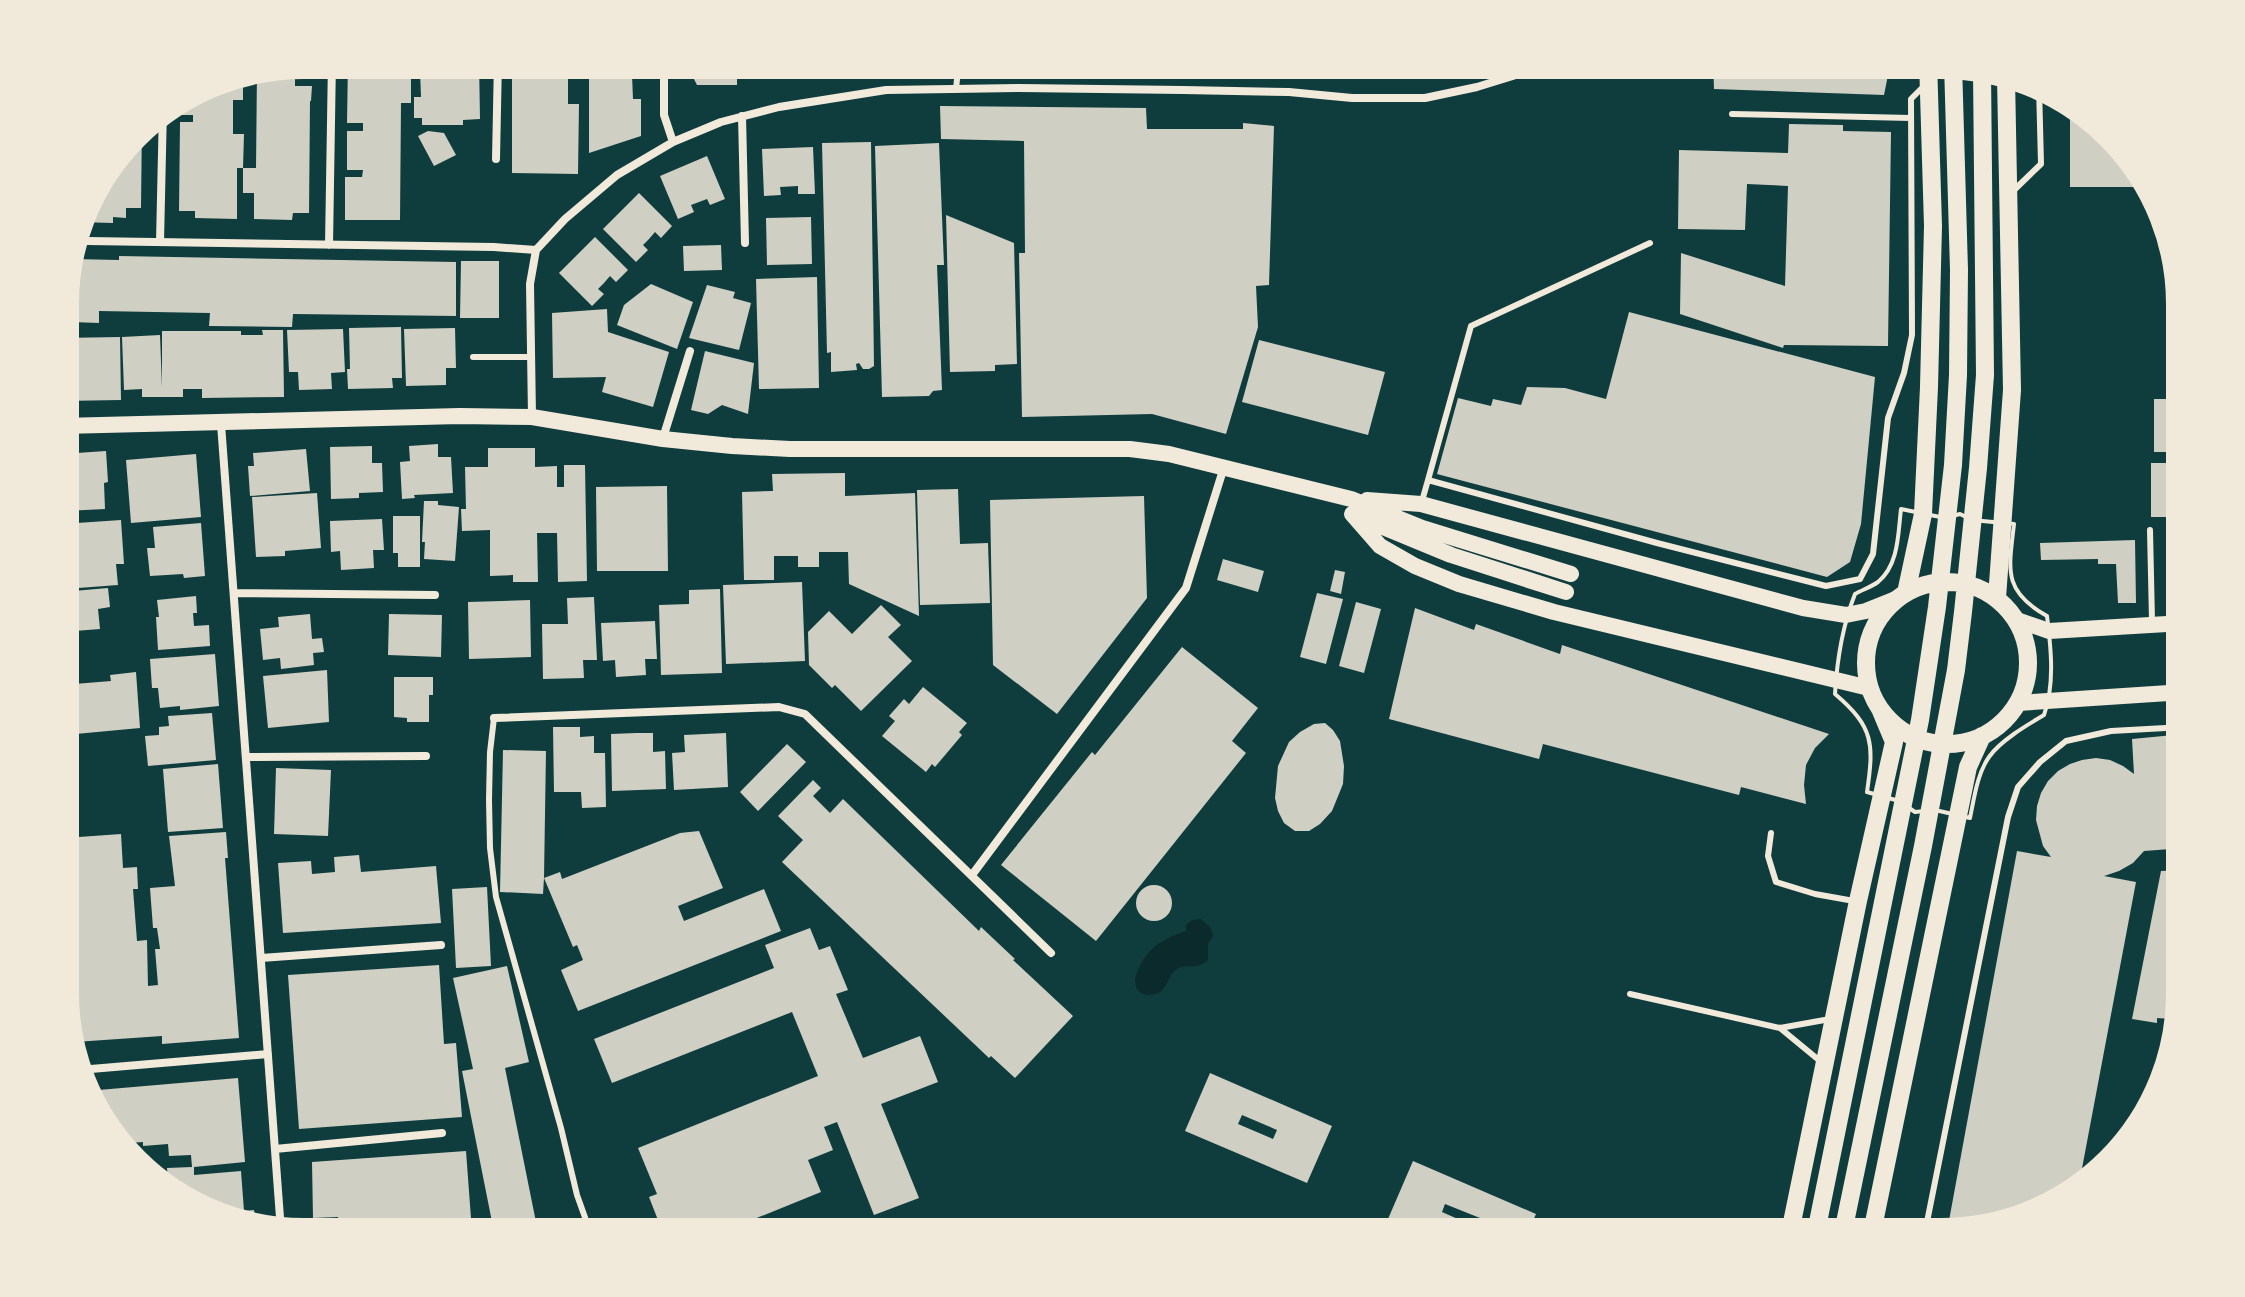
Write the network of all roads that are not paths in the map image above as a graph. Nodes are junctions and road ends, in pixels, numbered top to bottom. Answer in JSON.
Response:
{"nodes":[{"id":1,"x":332,"y":74,"type":"edge"},
{"id":2,"x":498,"y":74,"type":"edge"},
{"id":3,"x":664,"y":74,"type":"edge"},
{"id":4,"x":958,"y":74,"type":"edge"},
{"id":5,"x":1519,"y":74,"type":"edge"},
{"id":6,"x":1928,"y":74,"type":"edge"},
{"id":7,"x":1953,"y":75,"type":"edge"},
{"id":8,"x":1982,"y":78,"type":"edge"},
{"id":9,"x":1928,"y":82,"type":"junction"},
{"id":10,"x":2006,"y":84,"type":"edge"},
{"id":11,"x":956,"y":89,"type":"junction"},
{"id":12,"x":2039,"y":96,"type":"edge"},
{"id":13,"x":1732,"y":114,"type":"dead end"},
{"id":14,"x":742,"y":116,"type":"junction"},
{"id":15,"x":1911,"y":118,"type":"junction"},
{"id":16,"x":163,"y":123,"type":"edge"},
{"id":17,"x":673,"y":142,"type":"junction"},
{"id":18,"x":496,"y":159,"type":"dead end"},
{"id":19,"x":2008,"y":196,"type":"junction"},
{"id":20,"x":87,"y":241,"type":"dead end"},
{"id":21,"x":160,"y":242,"type":"junction"},
{"id":22,"x":745,"y":243,"type":"dead end"},
{"id":23,"x":1650,"y":243,"type":"dead end"},
{"id":24,"x":329,"y":245,"type":"junction"},
{"id":25,"x":536,"y":250,"type":"junction"},
{"id":26,"x":690,"y":351,"type":"dead end"},
{"id":27,"x":473,"y":357,"type":"dead end"},
{"id":28,"x":531,"y":357,"type":"junction"},
{"id":29,"x":532,"y":417,"type":"junction"},
{"id":30,"x":221,"y":424,"type":"junction"},
{"id":31,"x":74,"y":426,"type":"edge"},
{"id":32,"x":663,"y":439,"type":"junction"},
{"id":33,"x":1925,"y":465,"type":"junction"},
{"id":34,"x":1224,"y":467,"type":"junction"},
{"id":35,"x":2006,"y":474,"type":"junction"},
{"id":36,"x":1428,"y":480,"type":"junction"},
{"id":37,"x":1421,"y":504,"type":"junction"},
{"id":38,"x":1351,"y":506,"type":"junction"},
{"id":39,"x":2150,"y":530,"type":"dead end"},
{"id":40,"x":1571,"y":574,"type":"dead end"},
{"id":41,"x":1566,"y":592,"type":"dead end"},
{"id":42,"x":234,"y":593,"type":"junction"},
{"id":43,"x":435,"y":595,"type":"dead end"},
{"id":44,"x":1901,"y":596,"type":"junction"},
{"id":45,"x":1997,"y":598,"type":"junction"},
{"id":46,"x":2017,"y":620,"type":"junction"},
{"id":47,"x":2171,"y":624,"type":"edge"},
{"id":48,"x":2152,"y":625,"type":"junction"},
{"id":49,"x":1869,"y":688,"type":"junction"},
{"id":50,"x":2171,"y":693,"type":"edge"},
{"id":51,"x":2018,"y":703,"type":"junction"},
{"id":52,"x":1881,"y":711,"type":"junction"},
{"id":53,"x":494,"y":718,"type":"joint"},
{"id":54,"x":2171,"y":728,"type":"edge"},
{"id":55,"x":1982,"y":736,"type":"junction"},
{"id":56,"x":426,"y":756,"type":"dead end"},
{"id":57,"x":246,"y":757,"type":"junction"},
{"id":58,"x":1771,"y":833,"type":"dead end"},
{"id":59,"x":1868,"y":850,"type":"junction"},
{"id":60,"x":1948,"y":863,"type":"junction"},
{"id":61,"x":972,"y":875,"type":"junction"},
{"id":62,"x":1858,"y":901,"type":"junction"},
{"id":63,"x":441,"y":945,"type":"dead end"},
{"id":64,"x":1051,"y":953,"type":"dead end"},
{"id":65,"x":261,"y":958,"type":"junction"},
{"id":66,"x":1630,"y":994,"type":"dead end"},
{"id":67,"x":1833,"y":1018,"type":"junction"},
{"id":68,"x":1780,"y":1028,"type":"junction"},
{"id":69,"x":268,"y":1054,"type":"junction"},
{"id":70,"x":1824,"y":1064,"type":"junction"},
{"id":71,"x":87,"y":1069,"type":"edge"},
{"id":72,"x":442,"y":1133,"type":"dead end"},
{"id":73,"x":275,"y":1149,"type":"junction"},
{"id":74,"x":280,"y":1221,"type":"edge"},
{"id":75,"x":587,"y":1223,"type":"edge"},
{"id":76,"x":1788,"y":1223,"type":"edge"},
{"id":77,"x":1818,"y":1223,"type":"edge"},
{"id":78,"x":1845,"y":1223,"type":"edge"},
{"id":79,"x":1874,"y":1223,"type":"edge"},
{"id":80,"x":1927,"y":1223,"type":"edge"}],
"edges":[{"from":1,"to":24,"type":"street"},
{"from":2,"to":18,"type":"street"},
{"from":3,"to":17,"type":"street"},
{"from":4,"to":11,"type":"lane"},
{"from":5,"to":11,"type":"street"},
{"from":6,"to":9,"type":"main road"},
{"from":7,"to":77,"type":"main road"},
{"from":8,"to":78,"type":"main road"},
{"from":9,"to":15,"type":"lane"},
{"from":9,"to":33,"type":"main road"},
{"from":10,"to":19,"type":"main road"},
{"from":11,"to":14,"type":"street"},
{"from":12,"to":19,"type":"lane"},
{"from":13,"to":15,"type":"lane"},
{"from":14,"to":17,"type":"street"},
{"from":14,"to":22,"type":"street"},
{"from":15,"to":36,"type":"lane"},
{"from":16,"to":21,"type":"street"},
{"from":17,"to":25,"type":"street"},
{"from":19,"to":35,"type":"main road"},
{"from":20,"to":21,"type":"street"},
{"from":21,"to":24,"type":"street"},
{"from":23,"to":36,"type":"lane"},
{"from":24,"to":25,"type":"street"},
{"from":25,"to":28,"type":"street"},
{"from":26,"to":32,"type":"street"},
{"from":27,"to":28,"type":"lane"},
{"from":28,"to":29,"type":"street"},
{"from":29,"to":30,"type":"main road"},
{"from":29,"to":32,"type":"main road"},
{"from":30,"to":31,"type":"main road"},
{"from":30,"to":42,"type":"street"},
{"from":32,"to":34,"type":"main road"},
{"from":33,"to":35,"type":"main road"},
{"from":33,"to":44,"type":"main road"},
{"from":34,"to":38,"type":"main road"},
{"from":34,"to":61,"type":"street"},
{"from":35,"to":45,"type":"main road"},
{"from":36,"to":37,"type":"lane"},
{"from":37,"to":38,"type":"main road"},
{"from":37,"to":44,"type":"main road"},
{"from":38,"to":40,"type":"main road"},
{"from":38,"to":41,"type":"main road"},
{"from":38,"to":49,"type":"main road"},
{"from":39,"to":48,"type":"lane"},
{"from":42,"to":43,"type":"street"},
{"from":42,"to":57,"type":"street"},
{"from":44,"to":45,"type":"main road"},
{"from":44,"to":49,"type":"main road"},
{"from":45,"to":46,"type":"main road"},
{"from":46,"to":48,"type":"main road"},
{"from":46,"to":51,"type":"main road"},
{"from":47,"to":48,"type":"main road"},
{"from":49,"to":52,"type":"main road"},
{"from":50,"to":51,"type":"main road"},
{"from":51,"to":55,"type":"main road"},
{"from":52,"to":55,"type":"main road"},
{"from":52,"to":59,"type":"main road"},
{"from":53,"to":61,"type":"street"},
{"from":53,"to":75,"type":"lane"},
{"from":54,"to":80,"type":"lane"},
{"from":55,"to":60,"type":"main road"},
{"from":56,"to":57,"type":"street"},
{"from":57,"to":65,"type":"street"},
{"from":58,"to":62,"type":"lane"},
{"from":59,"to":60,"type":"main road"},
{"from":59,"to":62,"type":"main road"},
{"from":60,"to":79,"type":"main road"},
{"from":61,"to":64,"type":"street"},
{"from":62,"to":67,"type":"main road"},
{"from":63,"to":65,"type":"street"},
{"from":65,"to":69,"type":"street"},
{"from":66,"to":68,"type":"lane"},
{"from":67,"to":68,"type":"lane"},
{"from":67,"to":70,"type":"main road"},
{"from":68,"to":70,"type":"lane"},
{"from":69,"to":71,"type":"street"},
{"from":69,"to":73,"type":"street"},
{"from":70,"to":76,"type":"main road"},
{"from":72,"to":73,"type":"street"},
{"from":73,"to":74,"type":"street"}]}
